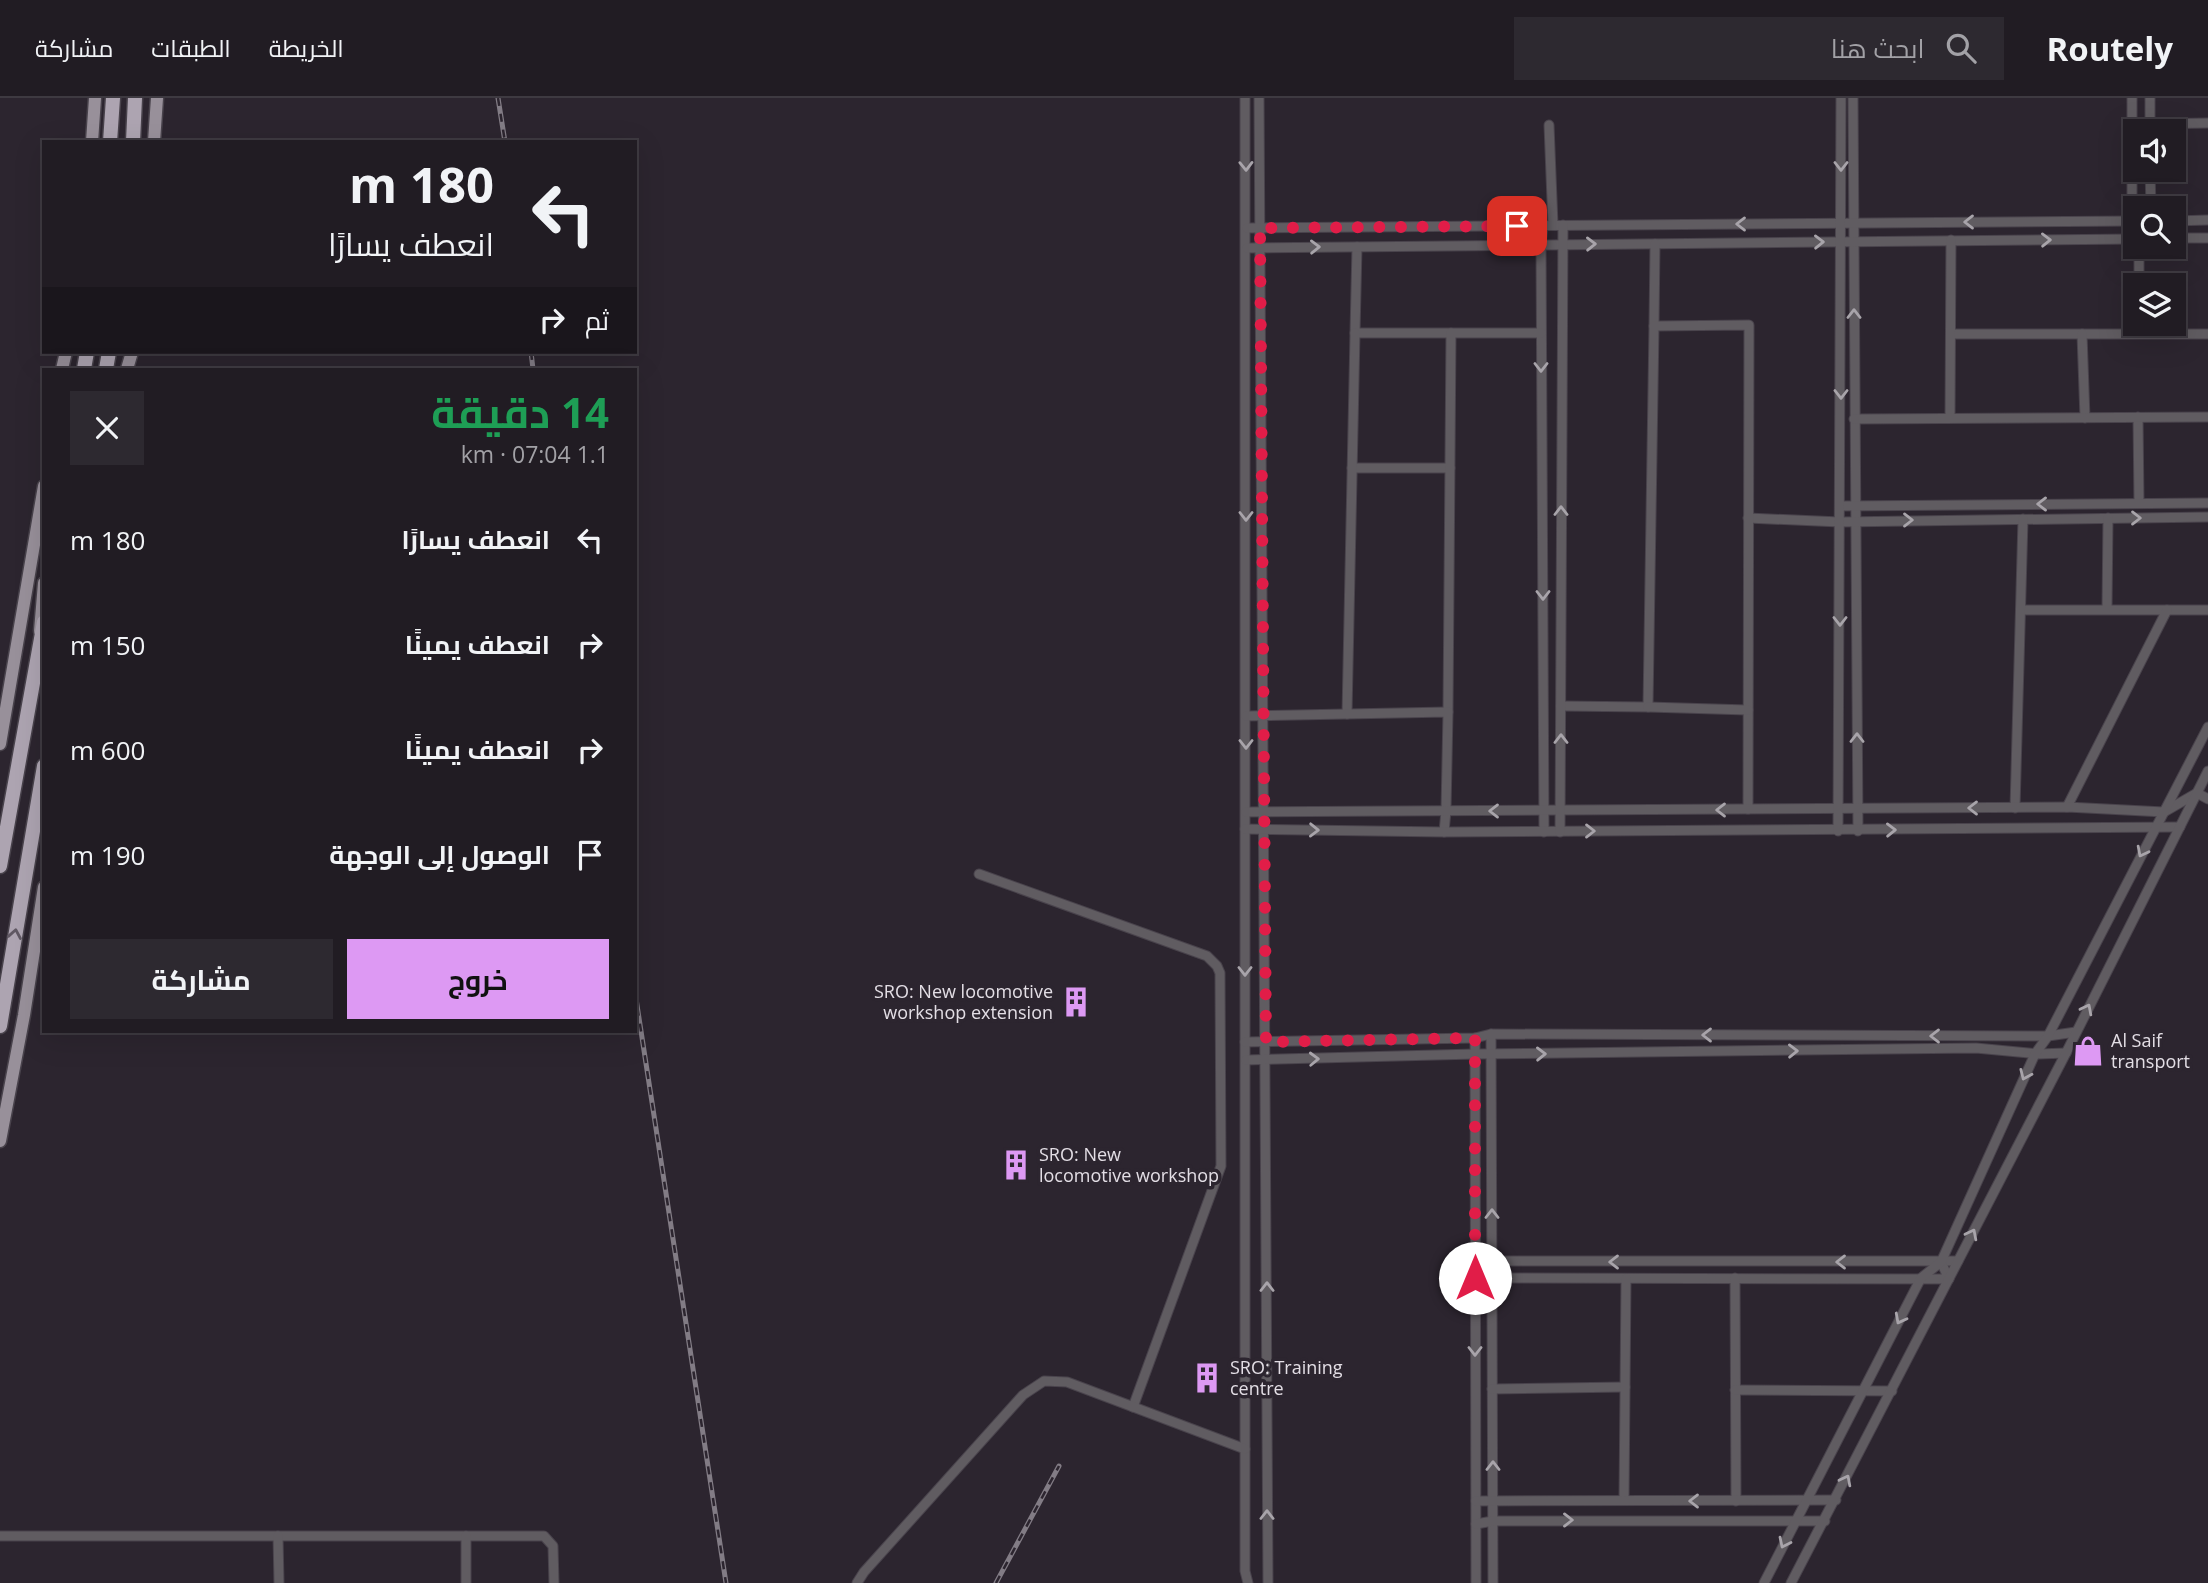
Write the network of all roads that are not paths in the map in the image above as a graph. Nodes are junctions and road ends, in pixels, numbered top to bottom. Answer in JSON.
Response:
{"nodes":[{"id":1,"x":95,"y":98,"type":"edge"},
{"id":2,"x":113,"y":98,"type":"edge"},
{"id":3,"x":135,"y":98,"type":"edge"},
{"id":4,"x":157,"y":98,"type":"edge"},
{"id":5,"x":1245,"y":98,"type":"edge"},
{"id":6,"x":1259,"y":98,"type":"edge"},
{"id":7,"x":1841,"y":98,"type":"edge"},
{"id":8,"x":1853,"y":98,"type":"edge"},
{"id":9,"x":2132,"y":98,"type":"edge"},
{"id":10,"x":2150,"y":98,"type":"edge"},
{"id":11,"x":2150,"y":119,"type":"edge"},
{"id":12,"x":2208,"y":123,"type":"edge"},
{"id":13,"x":1549,"y":125,"type":"dead end"},
{"id":14,"x":2186,"y":125,"type":"edge"},
{"id":15,"x":92,"y":140,"type":"edge"},
{"id":16,"x":110,"y":140,"type":"edge"},
{"id":17,"x":133,"y":140,"type":"edge"},
{"id":18,"x":154,"y":140,"type":"edge"},
{"id":19,"x":2134,"y":196,"type":"edge"},
{"id":20,"x":2186,"y":220,"type":"edge"},
{"id":21,"x":2208,"y":220,"type":"edge"},
{"id":22,"x":2123,"y":221,"type":"edge"},
{"id":23,"x":1841,"y":223,"type":"junction"},
{"id":24,"x":1853,"y":223,"type":"junction"},
{"id":25,"x":1553,"y":225,"type":"junction"},
{"id":26,"x":1247,"y":228,"type":"junction"},
{"id":27,"x":1260,"y":228,"type":"junction"},
{"id":28,"x":2186,"y":238,"type":"edge"},
{"id":29,"x":2208,"y":238,"type":"edge"},
{"id":30,"x":1951,"y":240,"type":"junction"},
{"id":31,"x":2123,"y":241,"type":"edge"},
{"id":32,"x":1841,"y":242,"type":"junction"},
{"id":33,"x":1853,"y":242,"type":"junction"},
{"id":34,"x":1561,"y":244,"type":"junction"},
{"id":35,"x":1655,"y":244,"type":"junction"},
{"id":36,"x":1541,"y":245,"type":"junction"},
{"id":37,"x":1357,"y":247,"type":"junction"},
{"id":38,"x":1247,"y":248,"type":"junction"},
{"id":39,"x":1260,"y":248,"type":"junction"},
{"id":40,"x":1654,"y":327,"type":"junction"},
{"id":41,"x":2123,"y":330,"type":"edge"},
{"id":42,"x":2186,"y":332,"type":"edge"},
{"id":43,"x":1451,"y":333,"type":"junction"},
{"id":44,"x":1541,"y":333,"type":"junction"},
{"id":45,"x":1355,"y":334,"type":"junction"},
{"id":46,"x":1951,"y":334,"type":"junction"},
{"id":47,"x":2082,"y":334,"type":"junction"},
{"id":48,"x":2208,"y":334,"type":"edge"},
{"id":49,"x":2138,"y":417,"type":"junction"},
{"id":50,"x":2208,"y":417,"type":"edge"},
{"id":51,"x":1951,"y":418,"type":"junction"},
{"id":52,"x":2085,"y":418,"type":"junction"},
{"id":53,"x":1854,"y":419,"type":"junction"},
{"id":54,"x":1352,"y":468,"type":"junction"},
{"id":55,"x":1450,"y":468,"type":"junction"},
{"id":56,"x":42,"y":498,"type":"edge"},
{"id":57,"x":2139,"y":503,"type":"junction"},
{"id":58,"x":2208,"y":503,"type":"edge"},
{"id":59,"x":1855,"y":505,"type":"junction"},
{"id":60,"x":1840,"y":506,"type":"junction"},
{"id":61,"x":2208,"y":517,"type":"edge"},
{"id":62,"x":1748,"y":518,"type":"junction"},
{"id":63,"x":2108,"y":518,"type":"junction"},
{"id":64,"x":2023,"y":519,"type":"junction"},
{"id":65,"x":1855,"y":520,"type":"junction"},
{"id":66,"x":1840,"y":522,"type":"junction"},
{"id":67,"x":42,"y":609,"type":"edge"},
{"id":68,"x":2107,"y":609,"type":"junction"},
{"id":69,"x":2021,"y":610,"type":"junction"},
{"id":70,"x":2167,"y":610,"type":"junction"},
{"id":71,"x":2208,"y":610,"type":"edge"},
{"id":72,"x":42,"y":635,"type":"edge"},
{"id":73,"x":38,"y":660,"type":"junction"},
{"id":74,"x":1561,"y":706,"type":"junction"},
{"id":75,"x":1648,"y":707,"type":"junction"},
{"id":76,"x":1748,"y":710,"type":"junction"},
{"id":77,"x":1448,"y":712,"type":"junction"},
{"id":78,"x":1347,"y":714,"type":"junction"},
{"id":79,"x":1246,"y":716,"type":"junction"},
{"id":80,"x":1264,"y":716,"type":"junction"},
{"id":81,"x":2208,"y":727,"type":"edge"},
{"id":82,"x":0,"y":744,"type":"edge"},
{"id":83,"x":2208,"y":771,"type":"edge"},
{"id":84,"x":42,"y":778,"type":"edge"},
{"id":85,"x":2197,"y":793,"type":"junction"},
{"id":86,"x":2208,"y":799,"type":"edge"},
{"id":87,"x":2067,"y":807,"type":"junction"},
{"id":88,"x":2015,"y":808,"type":"junction"},
{"id":89,"x":1748,"y":809,"type":"junction"},
{"id":90,"x":1839,"y":809,"type":"junction"},
{"id":91,"x":1857,"y":809,"type":"junction"},
{"id":92,"x":1544,"y":810,"type":"junction"},
{"id":93,"x":1561,"y":810,"type":"junction"},
{"id":94,"x":1446,"y":811,"type":"junction"},
{"id":95,"x":1246,"y":812,"type":"junction"},
{"id":96,"x":1264,"y":812,"type":"junction"},
{"id":97,"x":2164,"y":812,"type":"junction"},
{"id":98,"x":2155,"y":827,"type":"junction"},
{"id":99,"x":2180,"y":827,"type":"junction"},
{"id":100,"x":1245,"y":829,"type":"junction"},
{"id":101,"x":1264,"y":829,"type":"junction"},
{"id":102,"x":1839,"y":831,"type":"junction"},
{"id":103,"x":1858,"y":831,"type":"junction"},
{"id":104,"x":1444,"y":832,"type":"junction"},
{"id":105,"x":1544,"y":832,"type":"junction"},
{"id":106,"x":1560,"y":832,"type":"junction"},
{"id":107,"x":0,"y":866,"type":"edge"},
{"id":108,"x":979,"y":874,"type":"dead end"},
{"id":109,"x":42,"y":899,"type":"edge"},
{"id":110,"x":0,"y":1026,"type":"edge"},
{"id":111,"x":2076,"y":1032,"type":"junction"},
{"id":112,"x":1491,"y":1034,"type":"junction"},
{"id":113,"x":2048,"y":1036,"type":"junction"},
{"id":114,"x":1475,"y":1038,"type":"junction"},
{"id":115,"x":1245,"y":1042,"type":"junction"},
{"id":116,"x":1266,"y":1042,"type":"junction"},
{"id":117,"x":2066,"y":1053,"type":"junction"},
{"id":118,"x":1475,"y":1054,"type":"junction"},
{"id":119,"x":1491,"y":1054,"type":"junction"},
{"id":120,"x":2035,"y":1054,"type":"junction"},
{"id":121,"x":1245,"y":1060,"type":"junction"},
{"id":122,"x":1266,"y":1060,"type":"junction"},
{"id":123,"x":0,"y":1142,"type":"edge"},
{"id":124,"x":1475,"y":1261,"type":"junction"},
{"id":125,"x":1958,"y":1261,"type":"junction"},
{"id":126,"x":1492,"y":1262,"type":"junction"},
{"id":127,"x":1941,"y":1262,"type":"junction"},
{"id":128,"x":1475,"y":1278,"type":"junction"},
{"id":129,"x":1735,"y":1278,"type":"junction"},
{"id":130,"x":1922,"y":1278,"type":"junction"},
{"id":131,"x":1492,"y":1279,"type":"junction"},
{"id":132,"x":1626,"y":1279,"type":"junction"},
{"id":133,"x":1949,"y":1279,"type":"junction"},
{"id":134,"x":1625,"y":1387,"type":"junction"},
{"id":135,"x":1492,"y":1389,"type":"junction"},
{"id":136,"x":1735,"y":1390,"type":"junction"},
{"id":137,"x":1862,"y":1391,"type":"junction"},
{"id":138,"x":1892,"y":1391,"type":"junction"},
{"id":139,"x":1133,"y":1407,"type":"junction"},
{"id":140,"x":1245,"y":1448,"type":"junction"},
{"id":141,"x":1493,"y":1500,"type":"junction"},
{"id":142,"x":1596,"y":1500,"type":"junction"},
{"id":143,"x":1624,"y":1500,"type":"junction"},
{"id":144,"x":1836,"y":1500,"type":"junction"},
{"id":145,"x":1476,"y":1501,"type":"junction"},
{"id":146,"x":1736,"y":1501,"type":"junction"},
{"id":147,"x":1804,"y":1501,"type":"junction"},
{"id":148,"x":1795,"y":1519,"type":"junction"},
{"id":149,"x":1597,"y":1520,"type":"junction"},
{"id":150,"x":1493,"y":1521,"type":"junction"},
{"id":151,"x":1825,"y":1521,"type":"junction"},
{"id":152,"x":1476,"y":1524,"type":"junction"},
{"id":153,"x":0,"y":1536,"type":"edge"},
{"id":154,"x":278,"y":1536,"type":"junction"},
{"id":155,"x":466,"y":1536,"type":"junction"},
{"id":156,"x":279,"y":1583,"type":"edge"},
{"id":157,"x":466,"y":1583,"type":"edge"},
{"id":158,"x":554,"y":1583,"type":"edge"},
{"id":159,"x":857,"y":1583,"type":"edge"},
{"id":160,"x":1248,"y":1583,"type":"edge"},
{"id":161,"x":1268,"y":1583,"type":"edge"},
{"id":162,"x":1476,"y":1583,"type":"edge"},
{"id":163,"x":1493,"y":1583,"type":"edge"},
{"id":164,"x":1764,"y":1583,"type":"edge"},
{"id":165,"x":1791,"y":1583,"type":"edge"}],
"edges":[{"from":1,"to":15,"type":"main road"},
{"from":2,"to":16,"type":"highway"},
{"from":3,"to":17,"type":"highway"},
{"from":4,"to":18,"type":"main road"},
{"from":5,"to":26,"type":"street","one_way":true},
{"from":6,"to":27,"type":"street"},
{"from":7,"to":23,"type":"street","one_way":true},
{"from":8,"to":24,"type":"street"},
{"from":9,"to":19,"type":"street"},
{"from":10,"to":11,"type":"street"},
{"from":12,"to":14,"type":"street"},
{"from":13,"to":25,"type":"street"},
{"from":20,"to":21,"type":"street"},
{"from":22,"to":24,"type":"street","one_way":true},
{"from":23,"to":24,"type":"street"},
{"from":23,"to":25,"type":"street","one_way":true},
{"from":23,"to":32,"type":"street"},
{"from":24,"to":33,"type":"street"},
{"from":25,"to":27,"type":"street"},
{"from":25,"to":34,"type":"street"},
{"from":25,"to":36,"type":"street"},
{"from":26,"to":27,"type":"street"},
{"from":26,"to":38,"type":"street"},
{"from":27,"to":39,"type":"street"},
{"from":28,"to":29,"type":"street"},
{"from":30,"to":31,"type":"street","one_way":true},
{"from":30,"to":33,"type":"street"},
{"from":30,"to":46,"type":"street"},
{"from":32,"to":33,"type":"street"},
{"from":35,"to":32,"type":"street","one_way":true},
{"from":32,"to":60,"type":"street","one_way":true},
{"from":53,"to":33,"type":"street","one_way":true},
{"from":34,"to":35,"type":"street","one_way":true},
{"from":34,"to":36,"type":"street"},
{"from":74,"to":34,"type":"street","one_way":true},
{"from":35,"to":40,"type":"street"},
{"from":36,"to":37,"type":"street"},
{"from":36,"to":44,"type":"street"},
{"from":39,"to":37,"type":"street","one_way":true},
{"from":37,"to":45,"type":"street"},
{"from":38,"to":39,"type":"street"},
{"from":38,"to":79,"type":"street","one_way":true},
{"from":39,"to":80,"type":"street"},
{"from":40,"to":62,"type":"street"},
{"from":40,"to":75,"type":"street"},
{"from":41,"to":47,"type":"street"},
{"from":42,"to":48,"type":"street"},
{"from":43,"to":44,"type":"street"},
{"from":43,"to":45,"type":"street"},
{"from":43,"to":55,"type":"street"},
{"from":44,"to":92,"type":"street","one_way":true},
{"from":45,"to":54,"type":"street"},
{"from":46,"to":47,"type":"street"},
{"from":46,"to":51,"type":"street"},
{"from":47,"to":52,"type":"street"},
{"from":49,"to":50,"type":"street"},
{"from":49,"to":52,"type":"street"},
{"from":49,"to":57,"type":"street"},
{"from":51,"to":52,"type":"street"},
{"from":51,"to":53,"type":"street"},
{"from":53,"to":59,"type":"street"},
{"from":54,"to":55,"type":"street"},
{"from":54,"to":78,"type":"street"},
{"from":55,"to":77,"type":"street"},
{"from":56,"to":82,"type":"main road"},
{"from":57,"to":58,"type":"street"},
{"from":57,"to":59,"type":"street","one_way":true},
{"from":59,"to":60,"type":"street"},
{"from":59,"to":65,"type":"street"},
{"from":60,"to":66,"type":"street"},
{"from":63,"to":61,"type":"street","one_way":true},
{"from":62,"to":66,"type":"street"},
{"from":62,"to":76,"type":"street"},
{"from":63,"to":64,"type":"street"},
{"from":63,"to":68,"type":"street"},
{"from":65,"to":64,"type":"street","one_way":true},
{"from":64,"to":69,"type":"street"},
{"from":65,"to":66,"type":"street"},
{"from":91,"to":65,"type":"street","one_way":true},
{"from":66,"to":90,"type":"street","one_way":true},
{"from":67,"to":73,"type":"main road"},
{"from":68,"to":69,"type":"street"},
{"from":68,"to":70,"type":"street"},
{"from":69,"to":88,"type":"street"},
{"from":70,"to":71,"type":"street"},
{"from":70,"to":87,"type":"street"},
{"from":72,"to":73,"type":"highway"},
{"from":73,"to":107,"type":"highway"},
{"from":74,"to":75,"type":"street"},
{"from":93,"to":74,"type":"street","one_way":true},
{"from":75,"to":76,"type":"street"},
{"from":76,"to":89,"type":"street"},
{"from":77,"to":78,"type":"street"},
{"from":77,"to":94,"type":"street"},
{"from":78,"to":80,"type":"street"},
{"from":79,"to":80,"type":"street"},
{"from":79,"to":95,"type":"street","one_way":true},
{"from":80,"to":96,"type":"street"},
{"from":81,"to":97,"type":"street"},
{"from":83,"to":85,"type":"street"},
{"from":110,"to":84,"type":"highway","one_way":true},
{"from":85,"to":86,"type":"street"},
{"from":85,"to":97,"type":"street"},
{"from":85,"to":99,"type":"street"},
{"from":87,"to":88,"type":"street"},
{"from":87,"to":97,"type":"street"},
{"from":88,"to":91,"type":"street","one_way":true},
{"from":89,"to":90,"type":"street"},
{"from":89,"to":93,"type":"street","one_way":true},
{"from":90,"to":91,"type":"street"},
{"from":90,"to":102,"type":"street"},
{"from":91,"to":103,"type":"street"},
{"from":92,"to":93,"type":"street"},
{"from":92,"to":94,"type":"street","one_way":true},
{"from":92,"to":105,"type":"street"},
{"from":93,"to":106,"type":"street"},
{"from":94,"to":96,"type":"street"},
{"from":94,"to":104,"type":"street"},
{"from":95,"to":96,"type":"street"},
{"from":95,"to":100,"type":"street"},
{"from":96,"to":101,"type":"street"},
{"from":97,"to":98,"type":"street"},
{"from":98,"to":99,"type":"street"},
{"from":103,"to":98,"type":"street","one_way":true},
{"from":98,"to":113,"type":"street","one_way":true},
{"from":111,"to":99,"type":"street","one_way":true},
{"from":100,"to":101,"type":"street"},
{"from":100,"to":115,"type":"street","one_way":true},
{"from":101,"to":104,"type":"street","one_way":true},
{"from":101,"to":116,"type":"street"},
{"from":102,"to":103,"type":"street"},
{"from":106,"to":102,"type":"street","one_way":true},
{"from":104,"to":105,"type":"street"},
{"from":105,"to":106,"type":"street"},
{"from":108,"to":139,"type":"street"},
{"from":109,"to":123,"type":"main road"},
{"from":111,"to":113,"type":"street"},
{"from":111,"to":117,"type":"street"},
{"from":113,"to":112,"type":"street","one_way":true},
{"from":112,"to":114,"type":"street"},
{"from":112,"to":119,"type":"street"},
{"from":113,"to":120,"type":"street"},
{"from":114,"to":116,"type":"street"},
{"from":114,"to":118,"type":"street"},
{"from":115,"to":116,"type":"street"},
{"from":115,"to":121,"type":"street"},
{"from":116,"to":122,"type":"street"},
{"from":117,"to":120,"type":"street"},
{"from":125,"to":117,"type":"street","one_way":true},
{"from":118,"to":119,"type":"street"},
{"from":122,"to":118,"type":"street","one_way":true},
{"from":118,"to":124,"type":"street"},
{"from":119,"to":120,"type":"street","one_way":true},
{"from":126,"to":119,"type":"street","one_way":true},
{"from":120,"to":127,"type":"street","one_way":true},
{"from":121,"to":122,"type":"street"},
{"from":121,"to":140,"type":"street"},
{"from":161,"to":122,"type":"street","one_way":true},
{"from":124,"to":126,"type":"street"},
{"from":124,"to":128,"type":"street"},
{"from":125,"to":127,"type":"street"},
{"from":125,"to":133,"type":"street"},
{"from":127,"to":126,"type":"street","one_way":true},
{"from":126,"to":131,"type":"street"},
{"from":127,"to":130,"type":"street"},
{"from":127,"to":133,"type":"street"},
{"from":128,"to":131,"type":"street"},
{"from":128,"to":145,"type":"street","one_way":true},
{"from":129,"to":130,"type":"street"},
{"from":129,"to":132,"type":"street"},
{"from":129,"to":136,"type":"street"},
{"from":130,"to":133,"type":"street"},
{"from":130,"to":137,"type":"street","one_way":true},
{"from":131,"to":132,"type":"street"},
{"from":131,"to":135,"type":"street"},
{"from":132,"to":134,"type":"street"},
{"from":133,"to":138,"type":"street"},
{"from":134,"to":135,"type":"street"},
{"from":134,"to":143,"type":"street"},
{"from":141,"to":135,"type":"street","one_way":true},
{"from":136,"to":137,"type":"street"},
{"from":136,"to":146,"type":"street"},
{"from":137,"to":138,"type":"street"},
{"from":137,"to":147,"type":"street"},
{"from":144,"to":138,"type":"street","one_way":true},
{"from":139,"to":140,"type":"street"},
{"from":139,"to":159,"type":"street"},
{"from":140,"to":160,"type":"street"},
{"from":141,"to":142,"type":"street"},
{"from":141,"to":145,"type":"street"},
{"from":141,"to":150,"type":"street"},
{"from":142,"to":143,"type":"street"},
{"from":142,"to":149,"type":"street"},
{"from":146,"to":143,"type":"street","one_way":true},
{"from":144,"to":147,"type":"street"},
{"from":144,"to":151,"type":"street"},
{"from":145,"to":152,"type":"street"},
{"from":146,"to":147,"type":"street"},
{"from":147,"to":148,"type":"street"},
{"from":148,"to":149,"type":"street"},
{"from":148,"to":151,"type":"street"},
{"from":148,"to":164,"type":"street","one_way":true},
{"from":150,"to":149,"type":"street","one_way":true},
{"from":150,"to":152,"type":"street"},
{"from":150,"to":163,"type":"street"},
{"from":151,"to":165,"type":"street"},
{"from":152,"to":162,"type":"street"},
{"from":153,"to":154,"type":"street"},
{"from":154,"to":155,"type":"street"},
{"from":154,"to":156,"type":"street"},
{"from":155,"to":157,"type":"street"},
{"from":155,"to":158,"type":"street"}]}
